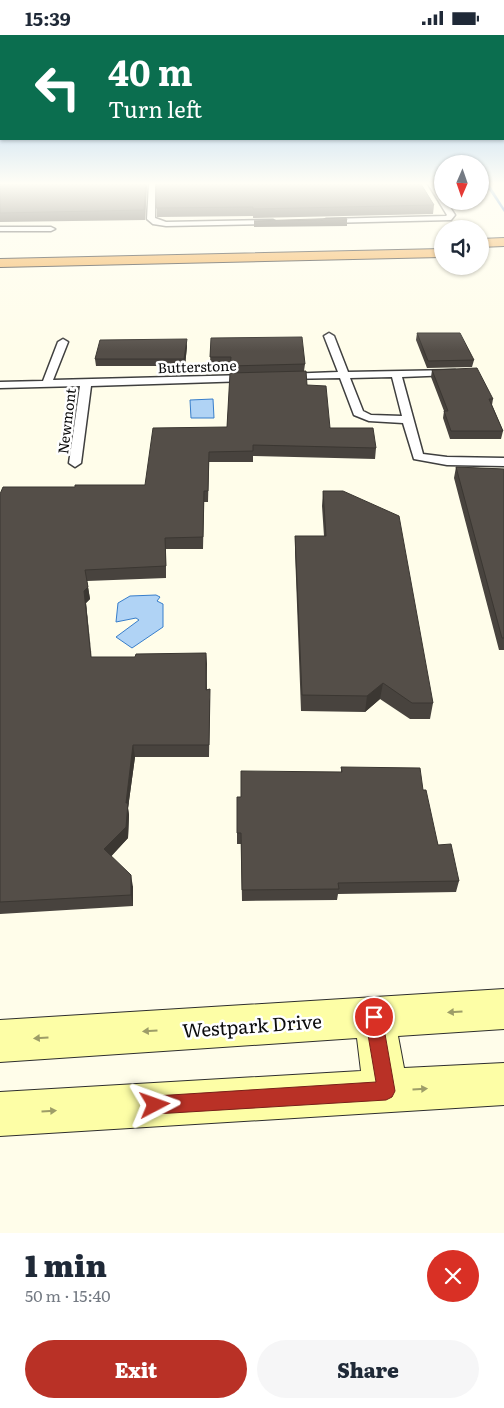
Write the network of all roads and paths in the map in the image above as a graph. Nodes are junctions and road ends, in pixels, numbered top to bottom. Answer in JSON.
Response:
{"nodes":[{"id":1,"x":297,"y":242,"type":"dead end"},
{"id":2,"x":504,"y":242,"type":"edge"},
{"id":3,"x":434,"y":243,"type":"edge"},
{"id":4,"x":434,"y":243,"type":"edge"},
{"id":5,"x":489,"y":243,"type":"edge"},
{"id":6,"x":504,"y":251,"type":"edge"},
{"id":7,"x":0,"y":252,"type":"edge"},
{"id":8,"x":489,"y":252,"type":"edge"},
{"id":9,"x":434,"y":253,"type":"edge"},
{"id":10,"x":0,"y":263,"type":"edge"},
{"id":11,"x":328,"y":335,"type":"dead end"},
{"id":12,"x":62,"y":343,"type":"dead end"},
{"id":13,"x":463,"y":371,"type":"edge"},
{"id":14,"x":396,"y":374,"type":"junction"},
{"id":15,"x":345,"y":375,"type":"junction"},
{"id":16,"x":275,"y":377,"type":"edge"},
{"id":17,"x":255,"y":378,"type":"edge"},
{"id":18,"x":86,"y":383,"type":"junction"},
{"id":19,"x":0,"y":385,"type":"edge"},
{"id":20,"x":46,"y":385,"type":"junction"},
{"id":21,"x":407,"y":419,"type":"junction"},
{"id":22,"x":504,"y":462,"type":"edge"},
{"id":23,"x":75,"y":463,"type":"dead end"},
{"id":24,"x":504,"y":1009,"type":"edge"},
{"id":25,"x":374,"y":1017,"type":"junction"},
{"id":26,"x":0,"y":1041,"type":"edge"},
{"id":27,"x":504,"y":1084,"type":"edge"},
{"id":28,"x":386,"y":1091,"type":"junction"},
{"id":29,"x":0,"y":1114,"type":"edge"}],
"edges":[{"from":1,"to":3,"type":"highway"},
{"from":2,"to":5,"type":"highway"},
{"from":4,"to":7,"type":"highway"},
{"from":6,"to":8,"type":"highway"},
{"from":9,"to":10,"type":"highway"},
{"from":11,"to":15,"type":"lane"},
{"from":12,"to":20,"type":"lane"},
{"from":13,"to":14,"type":"lane"},
{"from":14,"to":15,"type":"lane"},
{"from":14,"to":21,"type":"lane"},
{"from":15,"to":16,"type":"lane"},
{"from":15,"to":21,"type":"lane"},
{"from":17,"to":18,"type":"lane","name":"Butterstone"},
{"from":18,"to":20,"type":"lane","name":"Butterstone"},
{"from":18,"to":23,"type":"lane","name":"Newmont"},
{"from":19,"to":20,"type":"lane","name":"Butterstone"},
{"from":21,"to":22,"type":"lane"},
{"from":24,"to":25,"type":"main road","name":"Westpark Drive","one_way":true},
{"from":25,"to":26,"type":"main road","name":"Westpark Drive","one_way":true},
{"from":25,"to":28,"type":"main road"},
{"from":28,"to":27,"type":"main road","one_way":true},
{"from":29,"to":28,"type":"main road","one_way":true}]}
